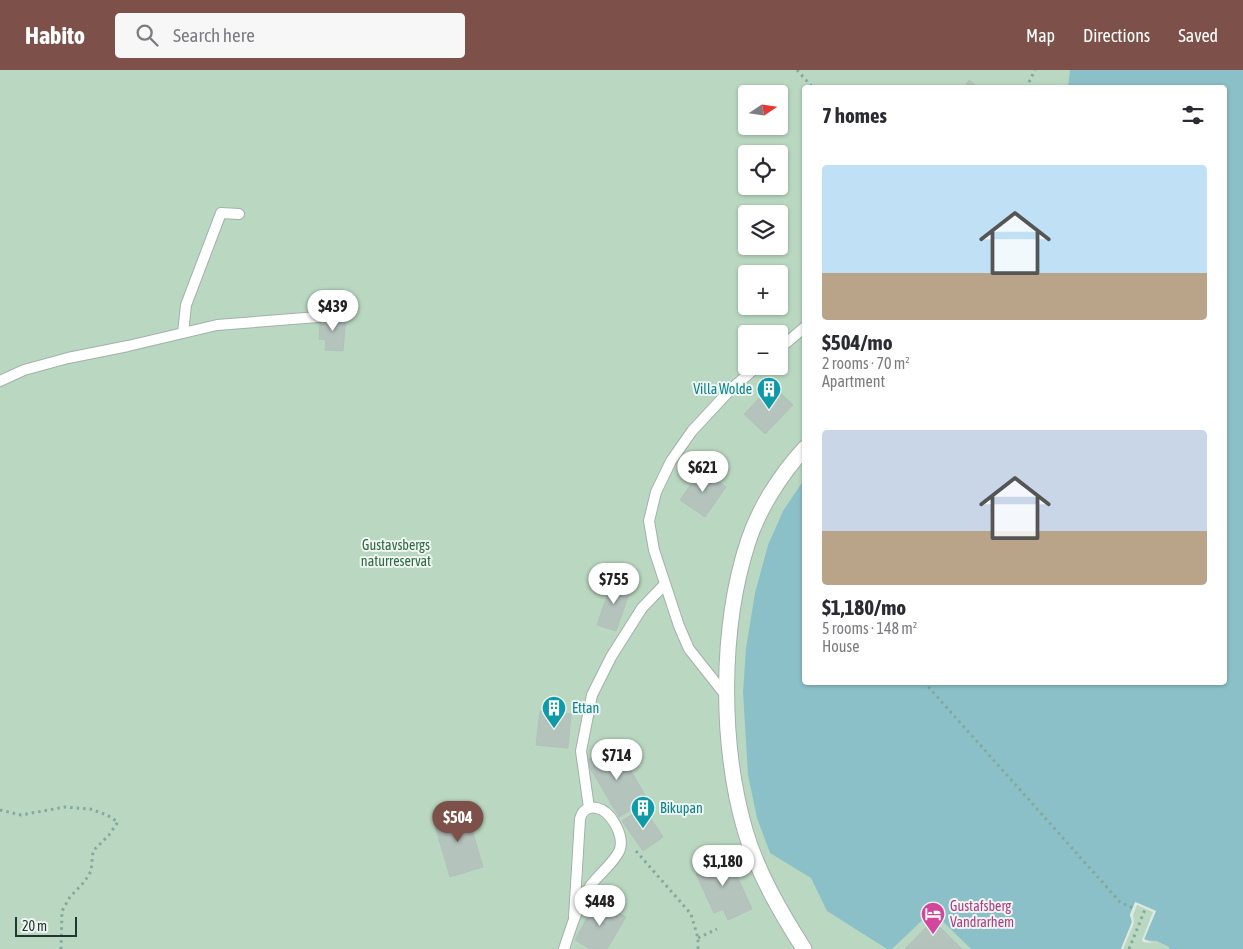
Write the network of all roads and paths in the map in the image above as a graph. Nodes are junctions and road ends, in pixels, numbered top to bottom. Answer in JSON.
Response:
{"nodes":[{"id":1,"x":797,"y":70,"type":"edge"},
{"id":2,"x":1035,"y":70,"type":"edge"},
{"id":3,"x":810,"y":85,"type":"edge"},
{"id":4,"x":1028,"y":85,"type":"edge"},
{"id":5,"x":239,"y":214,"type":"dead end"},
{"id":6,"x":318,"y":317,"type":"dead end"},
{"id":7,"x":802,"y":330,"type":"edge"},
{"id":8,"x":183,"y":333,"type":"junction"},
{"id":9,"x":788,"y":341,"type":"edge"},
{"id":10,"x":747,"y":375,"type":"edge"},
{"id":11,"x":0,"y":381,"type":"edge"},
{"id":12,"x":802,"y":452,"type":"edge"},
{"id":13,"x":665,"y":584,"type":"junction"},
{"id":14,"x":927,"y":685,"type":"edge"},
{"id":15,"x":727,"y":697,"type":"junction"},
{"id":16,"x":589,"y":808,"type":"junction"},
{"id":17,"x":0,"y":810,"type":"edge"},
{"id":18,"x":644,"y":860,"type":"dead end"},
{"id":19,"x":1146,"y":906,"type":"dead end"},
{"id":20,"x":1133,"y":908,"type":"dead end"},
{"id":21,"x":574,"y":917,"type":"junction"},
{"id":22,"x":717,"y":929,"type":"dead end"},
{"id":23,"x":698,"y":938,"type":"junction"},
{"id":24,"x":62,"y":949,"type":"edge"},
{"id":25,"x":564,"y":949,"type":"edge"},
{"id":26,"x":698,"y":949,"type":"edge"},
{"id":27,"x":804,"y":949,"type":"edge"},
{"id":28,"x":1129,"y":949,"type":"edge"}],
"edges":[{"from":1,"to":3,"type":"path"},
{"from":2,"to":4,"type":"path"},
{"from":5,"to":8,"type":"lane"},
{"from":6,"to":8,"type":"lane"},
{"from":7,"to":9,"type":"lane"},
{"from":8,"to":11,"type":"lane"},
{"from":10,"to":13,"type":"lane"},
{"from":12,"to":15,"type":"street"},
{"from":13,"to":15,"type":"lane"},
{"from":13,"to":16,"type":"lane"},
{"from":14,"to":20,"type":"path"},
{"from":15,"to":27,"type":"street"},
{"from":16,"to":21,"type":"lane"},
{"from":16,"to":21,"type":"lane"},
{"from":17,"to":24,"type":"path"},
{"from":18,"to":23,"type":"path"},
{"from":19,"to":28,"type":"path"},
{"from":21,"to":25,"type":"lane"},
{"from":22,"to":23,"type":"path"},
{"from":23,"to":26,"type":"path"}]}
